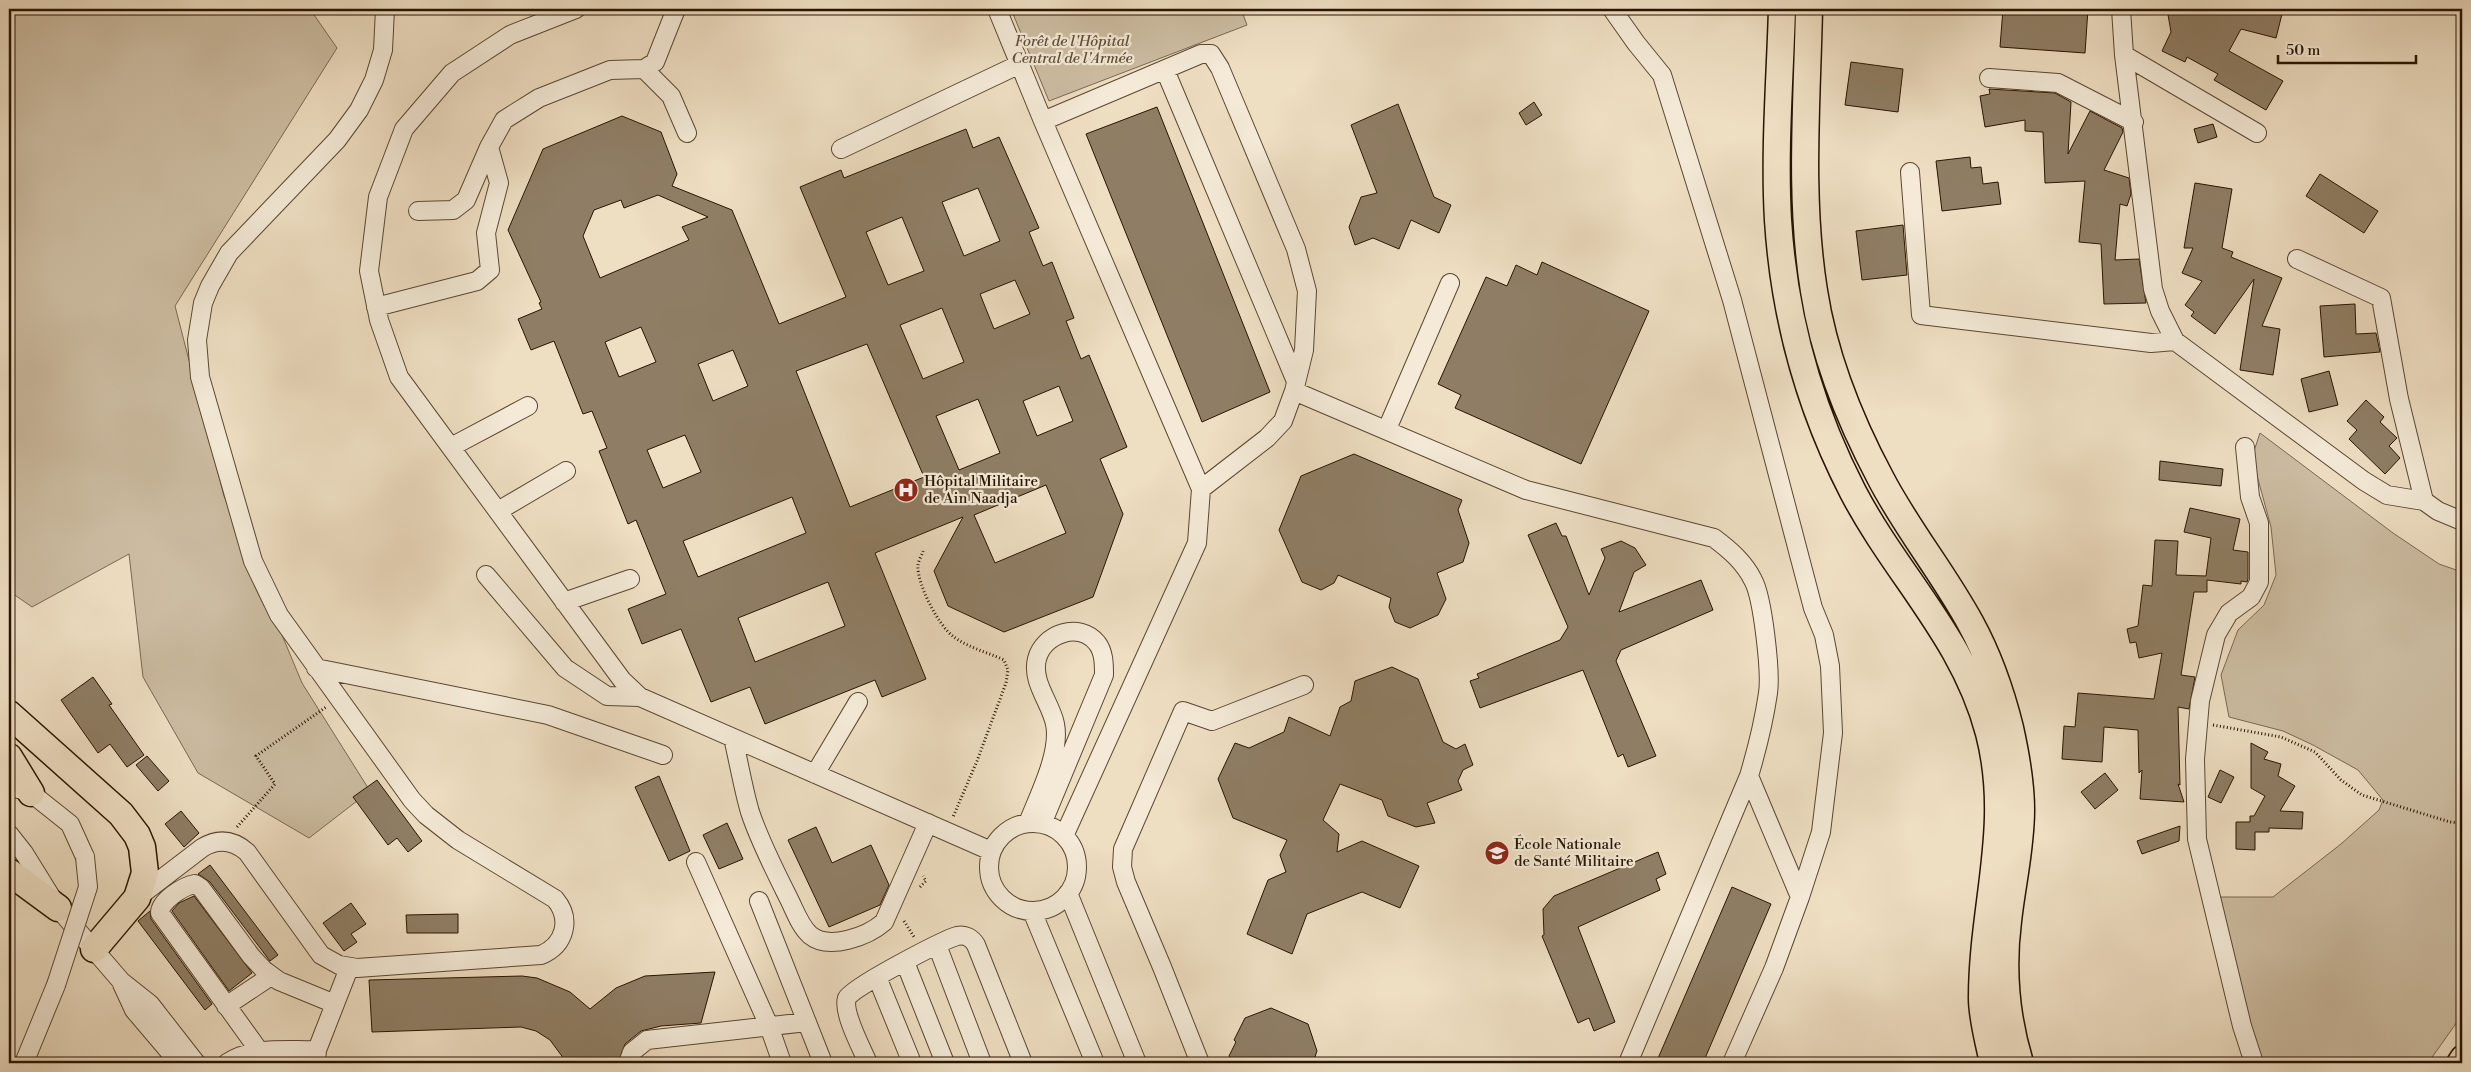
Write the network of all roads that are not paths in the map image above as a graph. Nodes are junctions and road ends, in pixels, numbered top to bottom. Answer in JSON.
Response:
{"nodes":[{"id":1,"x":385,"y":9,"type":"edge"},
{"id":2,"x":576,"y":9,"type":"edge"},
{"id":3,"x":676,"y":9,"type":"edge"},
{"id":4,"x":998,"y":9,"type":"edge"},
{"id":5,"x":1612,"y":9,"type":"edge"},
{"id":6,"x":1782,"y":9,"type":"edge"},
{"id":7,"x":1809,"y":9,"type":"edge"},
{"id":8,"x":2122,"y":9,"type":"edge"},
{"id":9,"x":2124,"y":55,"type":"junction"},
{"id":10,"x":1020,"y":64,"type":"junction"},
{"id":11,"x":644,"y":69,"type":"junction"},
{"id":12,"x":1165,"y":70,"type":"junction"},
{"id":13,"x":1989,"y":78,"type":"dead end"},
{"id":14,"x":1043,"y":120,"type":"junction"},
{"id":15,"x":2134,"y":122,"type":"junction"},
{"id":16,"x":687,"y":133,"type":"dead end"},
{"id":17,"x":2257,"y":133,"type":"dead end"},
{"id":18,"x":489,"y":147,"type":"junction"},
{"id":19,"x":841,"y":149,"type":"dead end"},
{"id":20,"x":1910,"y":172,"type":"dead end"},
{"id":21,"x":418,"y":211,"type":"dead end"},
{"id":22,"x":2297,"y":259,"type":"dead end"},
{"id":23,"x":1450,"y":283,"type":"dead end"},
{"id":24,"x":376,"y":307,"type":"junction"},
{"id":25,"x":2175,"y":341,"type":"junction"},
{"id":26,"x":1295,"y":385,"type":"junction"},
{"id":27,"x":528,"y":406,"type":"dead end"},
{"id":28,"x":1387,"y":429,"type":"junction"},
{"id":29,"x":451,"y":447,"type":"junction"},
{"id":30,"x":2245,"y":447,"type":"dead end"},
{"id":31,"x":566,"y":471,"type":"dead end"},
{"id":32,"x":1200,"y":489,"type":"junction"},
{"id":33,"x":2424,"y":502,"type":"junction"},
{"id":34,"x":498,"y":511,"type":"junction"},
{"id":35,"x":2462,"y":521,"type":"edge"},
{"id":36,"x":486,"y":575,"type":"dead end"},
{"id":37,"x":630,"y":579,"type":"dead end"},
{"id":38,"x":564,"y":602,"type":"junction"},
{"id":39,"x":316,"y":668,"type":"junction"},
{"id":40,"x":1304,"y":685,"type":"dead end"},
{"id":41,"x":640,"y":697,"type":"junction"},
{"id":42,"x":858,"y":702,"type":"dead end"},
{"id":43,"x":9,"y":714,"type":"edge"},
{"id":44,"x":1085,"y":721,"type":"junction"},
{"id":45,"x":1056,"y":725,"type":"junction"},
{"id":46,"x":733,"y":738,"type":"junction"},
{"id":47,"x":663,"y":755,"type":"dead end"},
{"id":48,"x":9,"y":757,"type":"edge"},
{"id":49,"x":815,"y":774,"type":"junction"},
{"id":50,"x":1749,"y":776,"type":"junction"},
{"id":51,"x":20,"y":790,"type":"edge"},
{"id":52,"x":928,"y":823,"type":"junction"},
{"id":53,"x":1035,"y":823,"type":"junction"},
{"id":54,"x":9,"y":834,"type":"edge"},
{"id":55,"x":1064,"y":836,"type":"junction"},
{"id":56,"x":991,"y":851,"type":"junction"},
{"id":57,"x":696,"y":862,"type":"dead end"},
{"id":58,"x":9,"y":872,"type":"edge"},
{"id":59,"x":1068,"y":893,"type":"junction"},
{"id":60,"x":137,"y":898,"type":"junction"},
{"id":61,"x":1800,"y":898,"type":"junction"},
{"id":62,"x":759,"y":901,"type":"dead end"},
{"id":63,"x":58,"y":908,"type":"junction"},
{"id":64,"x":1032,"y":911,"type":"junction"},
{"id":65,"x":931,"y":948,"type":"junction"},
{"id":66,"x":94,"y":949,"type":"junction"},
{"id":67,"x":905,"y":962,"type":"junction"},
{"id":68,"x":349,"y":968,"type":"junction"},
{"id":69,"x":271,"y":976,"type":"junction"},
{"id":70,"x":877,"y":977,"type":"junction"},
{"id":71,"x":121,"y":981,"type":"junction"},
{"id":72,"x":335,"y":1004,"type":"junction"},
{"id":73,"x":226,"y":1006,"type":"junction"},
{"id":74,"x":807,"y":1022,"type":"junction"},
{"id":75,"x":769,"y":1026,"type":"junction"},
{"id":76,"x":260,"y":1052,"type":"junction"},
{"id":77,"x":317,"y":1057,"type":"edge"},
{"id":78,"x":2462,"y":1057,"type":"edge"},
{"id":79,"x":24,"y":1063,"type":"edge"},
{"id":80,"x":179,"y":1063,"type":"edge"},
{"id":81,"x":196,"y":1063,"type":"edge"},
{"id":82,"x":227,"y":1063,"type":"edge"},
{"id":83,"x":628,"y":1063,"type":"edge"},
{"id":84,"x":782,"y":1063,"type":"edge"},
{"id":85,"x":823,"y":1063,"type":"edge"},
{"id":86,"x":868,"y":1063,"type":"edge"},
{"id":87,"x":912,"y":1063,"type":"edge"},
{"id":88,"x":945,"y":1063,"type":"edge"},
{"id":89,"x":982,"y":1063,"type":"edge"},
{"id":90,"x":1023,"y":1063,"type":"edge"},
{"id":91,"x":1095,"y":1063,"type":"edge"},
{"id":92,"x":1137,"y":1063,"type":"edge"},
{"id":93,"x":1200,"y":1063,"type":"edge"},
{"id":94,"x":1628,"y":1063,"type":"edge"},
{"id":95,"x":1732,"y":1063,"type":"edge"},
{"id":96,"x":1993,"y":1063,"type":"edge"},
{"id":97,"x":2020,"y":1063,"type":"edge"},
{"id":98,"x":2254,"y":1063,"type":"edge"},
{"id":99,"x":2458,"y":1063,"type":"edge"}],
"edges":[{"from":1,"to":39,"type":"street"},
{"from":2,"to":24,"type":"street"},
{"from":3,"to":11,"type":"street"},
{"from":4,"to":10,"type":"street"},
{"from":5,"to":61,"type":"street"},
{"from":6,"to":96,"type":"highway"},
{"from":7,"to":97,"type":"highway"},
{"from":8,"to":9,"type":"street"},
{"from":9,"to":15,"type":"street"},
{"from":9,"to":17,"type":"street"},
{"from":10,"to":14,"type":"street"},
{"from":10,"to":19,"type":"street"},
{"from":11,"to":16,"type":"street"},
{"from":11,"to":18,"type":"street"},
{"from":12,"to":14,"type":"street"},
{"from":12,"to":26,"type":"street"},
{"from":12,"to":26,"type":"street"},
{"from":13,"to":15,"type":"street"},
{"from":14,"to":32,"type":"street"},
{"from":15,"to":25,"type":"street"},
{"from":18,"to":21,"type":"street"},
{"from":18,"to":24,"type":"street"},
{"from":20,"to":25,"type":"street"},
{"from":22,"to":33,"type":"street"},
{"from":23,"to":28,"type":"street"},
{"from":24,"to":29,"type":"street"},
{"from":25,"to":33,"type":"street"},
{"from":26,"to":28,"type":"street"},
{"from":26,"to":32,"type":"street"},
{"from":27,"to":29,"type":"street"},
{"from":28,"to":50,"type":"street"},
{"from":29,"to":34,"type":"street"},
{"from":30,"to":98,"type":"street"},
{"from":31,"to":34,"type":"street"},
{"from":32,"to":55,"type":"street"},
{"from":33,"to":35,"type":"street"},
{"from":34,"to":38,"type":"street"},
{"from":36,"to":41,"type":"street"},
{"from":37,"to":38,"type":"street"},
{"from":38,"to":41,"type":"street"},
{"from":39,"to":47,"type":"street"},
{"from":39,"to":68,"type":"street"},
{"from":40,"to":93,"type":"street"},
{"from":41,"to":46,"type":"street"},
{"from":42,"to":49,"type":"street"},
{"from":43,"to":60,"type":"highway"},
{"from":44,"to":45,"type":"street"},
{"from":44,"to":45,"type":"street"},
{"from":44,"to":53,"type":"street"},
{"from":45,"to":53,"type":"street"},
{"from":46,"to":49,"type":"street"},
{"from":46,"to":52,"type":"street"},
{"from":48,"to":51,"type":"highway"},
{"from":49,"to":52,"type":"street"},
{"from":50,"to":61,"type":"street"},
{"from":50,"to":94,"type":"street"},
{"from":51,"to":79,"type":"street","bridge":true},
{"from":52,"to":56,"type":"street"},
{"from":53,"to":55,"type":"street"},
{"from":53,"to":56,"type":"street"},
{"from":54,"to":63,"type":"street"},
{"from":55,"to":59,"type":"street"},
{"from":56,"to":64,"type":"street"},
{"from":57,"to":75,"type":"street"},
{"from":58,"to":63,"type":"highway"},
{"from":59,"to":64,"type":"street"},
{"from":59,"to":92,"type":"street"},
{"from":60,"to":66,"type":"highway"},
{"from":60,"to":68,"type":"street"},
{"from":61,"to":95,"type":"street"},
{"from":62,"to":74,"type":"street"},
{"from":63,"to":66,"type":"street"},
{"from":64,"to":91,"type":"street"},
{"from":65,"to":67,"type":"street"},
{"from":65,"to":89,"type":"street"},
{"from":65,"to":90,"type":"street"},
{"from":66,"to":71,"type":"street"},
{"from":67,"to":70,"type":"street"},
{"from":67,"to":88,"type":"street"},
{"from":68,"to":72,"type":"street"},
{"from":69,"to":72,"type":"street"},
{"from":69,"to":73,"type":"street"},
{"from":69,"to":73,"type":"street"},
{"from":70,"to":86,"type":"street"},
{"from":70,"to":87,"type":"street"},
{"from":71,"to":80,"type":"street"},
{"from":71,"to":81,"type":"street"},
{"from":72,"to":77,"type":"street"},
{"from":73,"to":76,"type":"street"},
{"from":74,"to":75,"type":"street"},
{"from":74,"to":85,"type":"street"},
{"from":75,"to":83,"type":"street"},
{"from":75,"to":84,"type":"street"},
{"from":76,"to":77,"type":"street"},
{"from":76,"to":82,"type":"street"},
{"from":78,"to":99,"type":"main road"}]}
